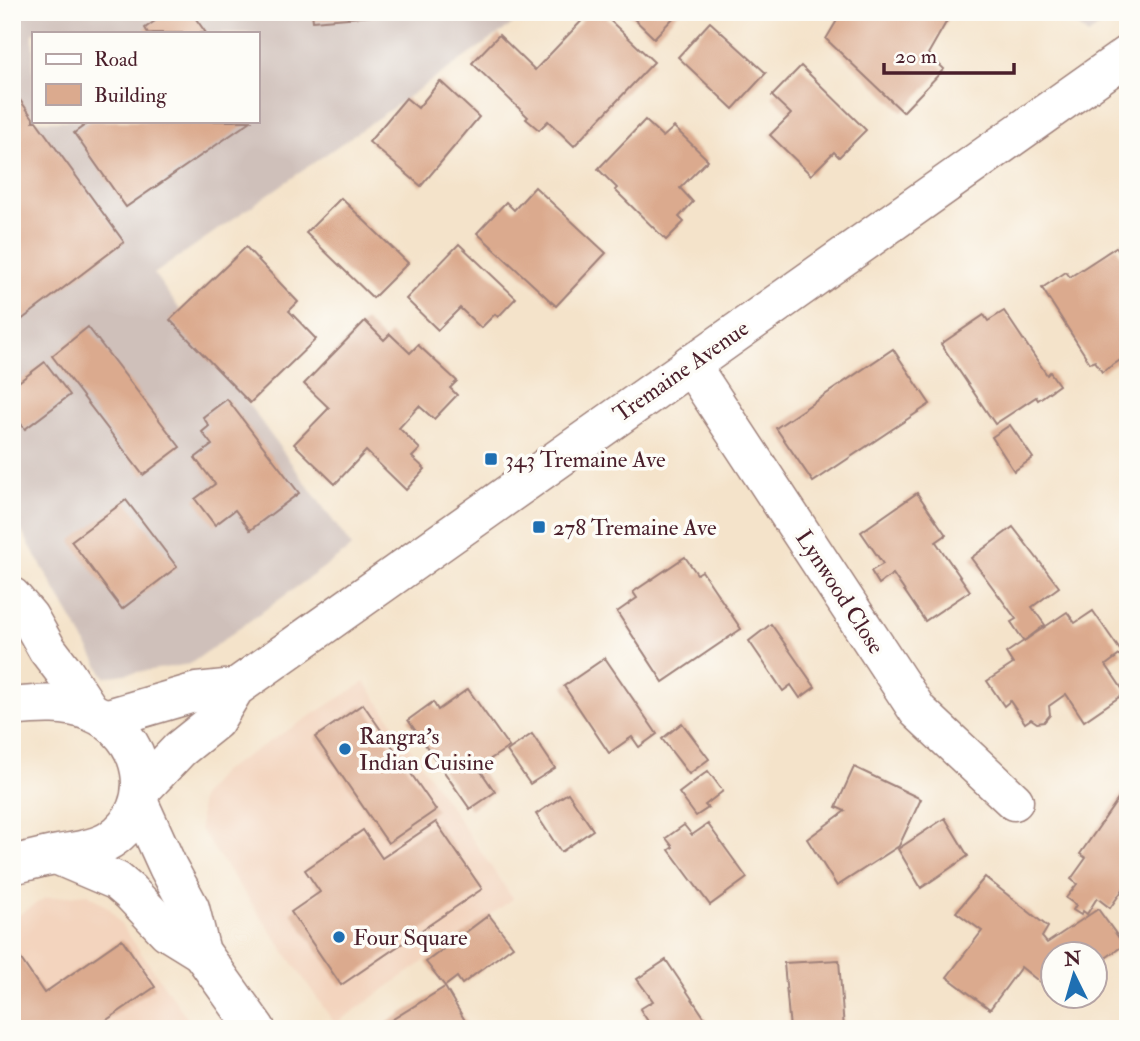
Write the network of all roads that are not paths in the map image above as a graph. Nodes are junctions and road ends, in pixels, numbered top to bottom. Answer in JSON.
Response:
{"nodes":[{"id":1,"x":1128,"y":54,"type":"edge"},
{"id":2,"x":690,"y":364,"type":"junction"},
{"id":3,"x":12,"y":597,"type":"edge"},
{"id":4,"x":235,"y":688,"type":"junction"},
{"id":5,"x":12,"y":707,"type":"edge"},
{"id":6,"x":97,"y":715,"type":"junction"},
{"id":7,"x":140,"y":796,"type":"junction"},
{"id":8,"x":1014,"y":801,"type":"dead end"},
{"id":9,"x":56,"y":855,"type":"junction"},
{"id":10,"x":12,"y":865,"type":"edge"},
{"id":11,"x":201,"y":951,"type":"junction"},
{"id":12,"x":256,"y":1029,"type":"edge"}],
"edges":[{"from":1,"to":2,"type":"main road","name":"Tremaine Avenue"},
{"from":2,"to":4,"type":"main road","name":"Tremaine Avenue"},
{"from":2,"to":8,"type":"main road","name":"Lynwood Close"},
{"from":3,"to":6,"type":"main road"},
{"from":4,"to":6,"type":"main road","name":"Tremaine Avenue"},
{"from":4,"to":7,"type":"main road","name":"Tremaine Avenue"},
{"from":5,"to":6,"type":"main road"},
{"from":6,"to":7,"type":"main road"},
{"from":7,"to":9,"type":"main road","name":"Tremaine Avenue"},
{"from":7,"to":11,"type":"main road"},
{"from":9,"to":10,"type":"main road","name":"Tremaine Avenue"},
{"from":9,"to":11,"type":"main road"},
{"from":11,"to":12,"type":"main road"}]}
